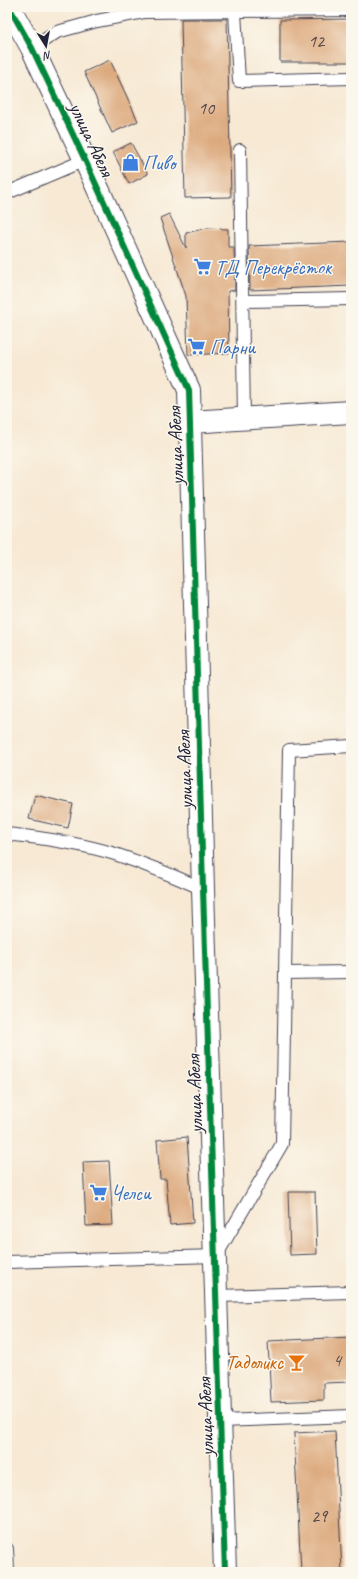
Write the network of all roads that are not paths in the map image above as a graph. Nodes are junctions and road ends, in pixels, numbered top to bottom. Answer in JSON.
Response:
{"nodes":[{"id":1,"x":351,"y":10,"type":"edge"},
{"id":2,"x":235,"y":12,"type":"junction"},
{"id":3,"x":11,"y":19,"type":"edge"},
{"id":4,"x":32,"y":48,"type":"junction"},
{"id":5,"x":351,"y":78,"type":"edge"},
{"id":6,"x":240,"y":150,"type":"dead end"},
{"id":7,"x":85,"y":160,"type":"junction"},
{"id":8,"x":7,"y":192,"type":"edge"},
{"id":9,"x":351,"y":299,"type":"edge"},
{"id":10,"x":243,"y":302,"type":"junction"},
{"id":11,"x":351,"y":412,"type":"edge"},
{"id":12,"x":244,"y":418,"type":"junction"},
{"id":13,"x":190,"y":422,"type":"junction"},
{"id":14,"x":351,"y":746,"type":"edge"},
{"id":15,"x":7,"y":834,"type":"edge"},
{"id":16,"x":203,"y":889,"type":"junction"},
{"id":17,"x":351,"y":972,"type":"edge"},
{"id":18,"x":285,"y":973,"type":"junction"},
{"id":19,"x":216,"y":1256,"type":"junction"},
{"id":20,"x":7,"y":1262,"type":"edge"},
{"id":21,"x":351,"y":1292,"type":"edge"},
{"id":22,"x":217,"y":1296,"type":"junction"},
{"id":23,"x":351,"y":1416,"type":"edge"},
{"id":24,"x":221,"y":1421,"type":"junction"},
{"id":25,"x":7,"y":1549,"type":"edge"},
{"id":26,"x":8,"y":1572,"type":"edge"},
{"id":27,"x":225,"y":1572,"type":"edge"}],
"edges":[{"from":1,"to":2,"type":"lane"},
{"from":2,"to":4,"type":"lane"},
{"from":2,"to":5,"type":"lane"},
{"from":3,"to":4,"type":"street","name":"улица Абеля"},
{"from":4,"to":7,"type":"street","name":"улица Абеля"},
{"from":6,"to":10,"type":"lane"},
{"from":7,"to":8,"type":"lane"},
{"from":7,"to":13,"type":"street","name":"улица Абеля"},
{"from":9,"to":10,"type":"lane"},
{"from":10,"to":12,"type":"lane"},
{"from":11,"to":12,"type":"street"},
{"from":12,"to":13,"type":"street"},
{"from":13,"to":16,"type":"street","name":"улица Абеля"},
{"from":14,"to":18,"type":"lane"},
{"from":15,"to":16,"type":"lane"},
{"from":16,"to":19,"type":"street","name":"улица Абеля"},
{"from":17,"to":18,"type":"lane"},
{"from":18,"to":19,"type":"lane"},
{"from":19,"to":20,"type":"lane"},
{"from":19,"to":22,"type":"street","name":"улица Абеля"},
{"from":21,"to":22,"type":"lane"},
{"from":22,"to":24,"type":"street","name":"улица Абеля"},
{"from":23,"to":24,"type":"lane"},
{"from":24,"to":27,"type":"street","name":"улица Абеля"},
{"from":25,"to":26,"type":"lane"}]}
